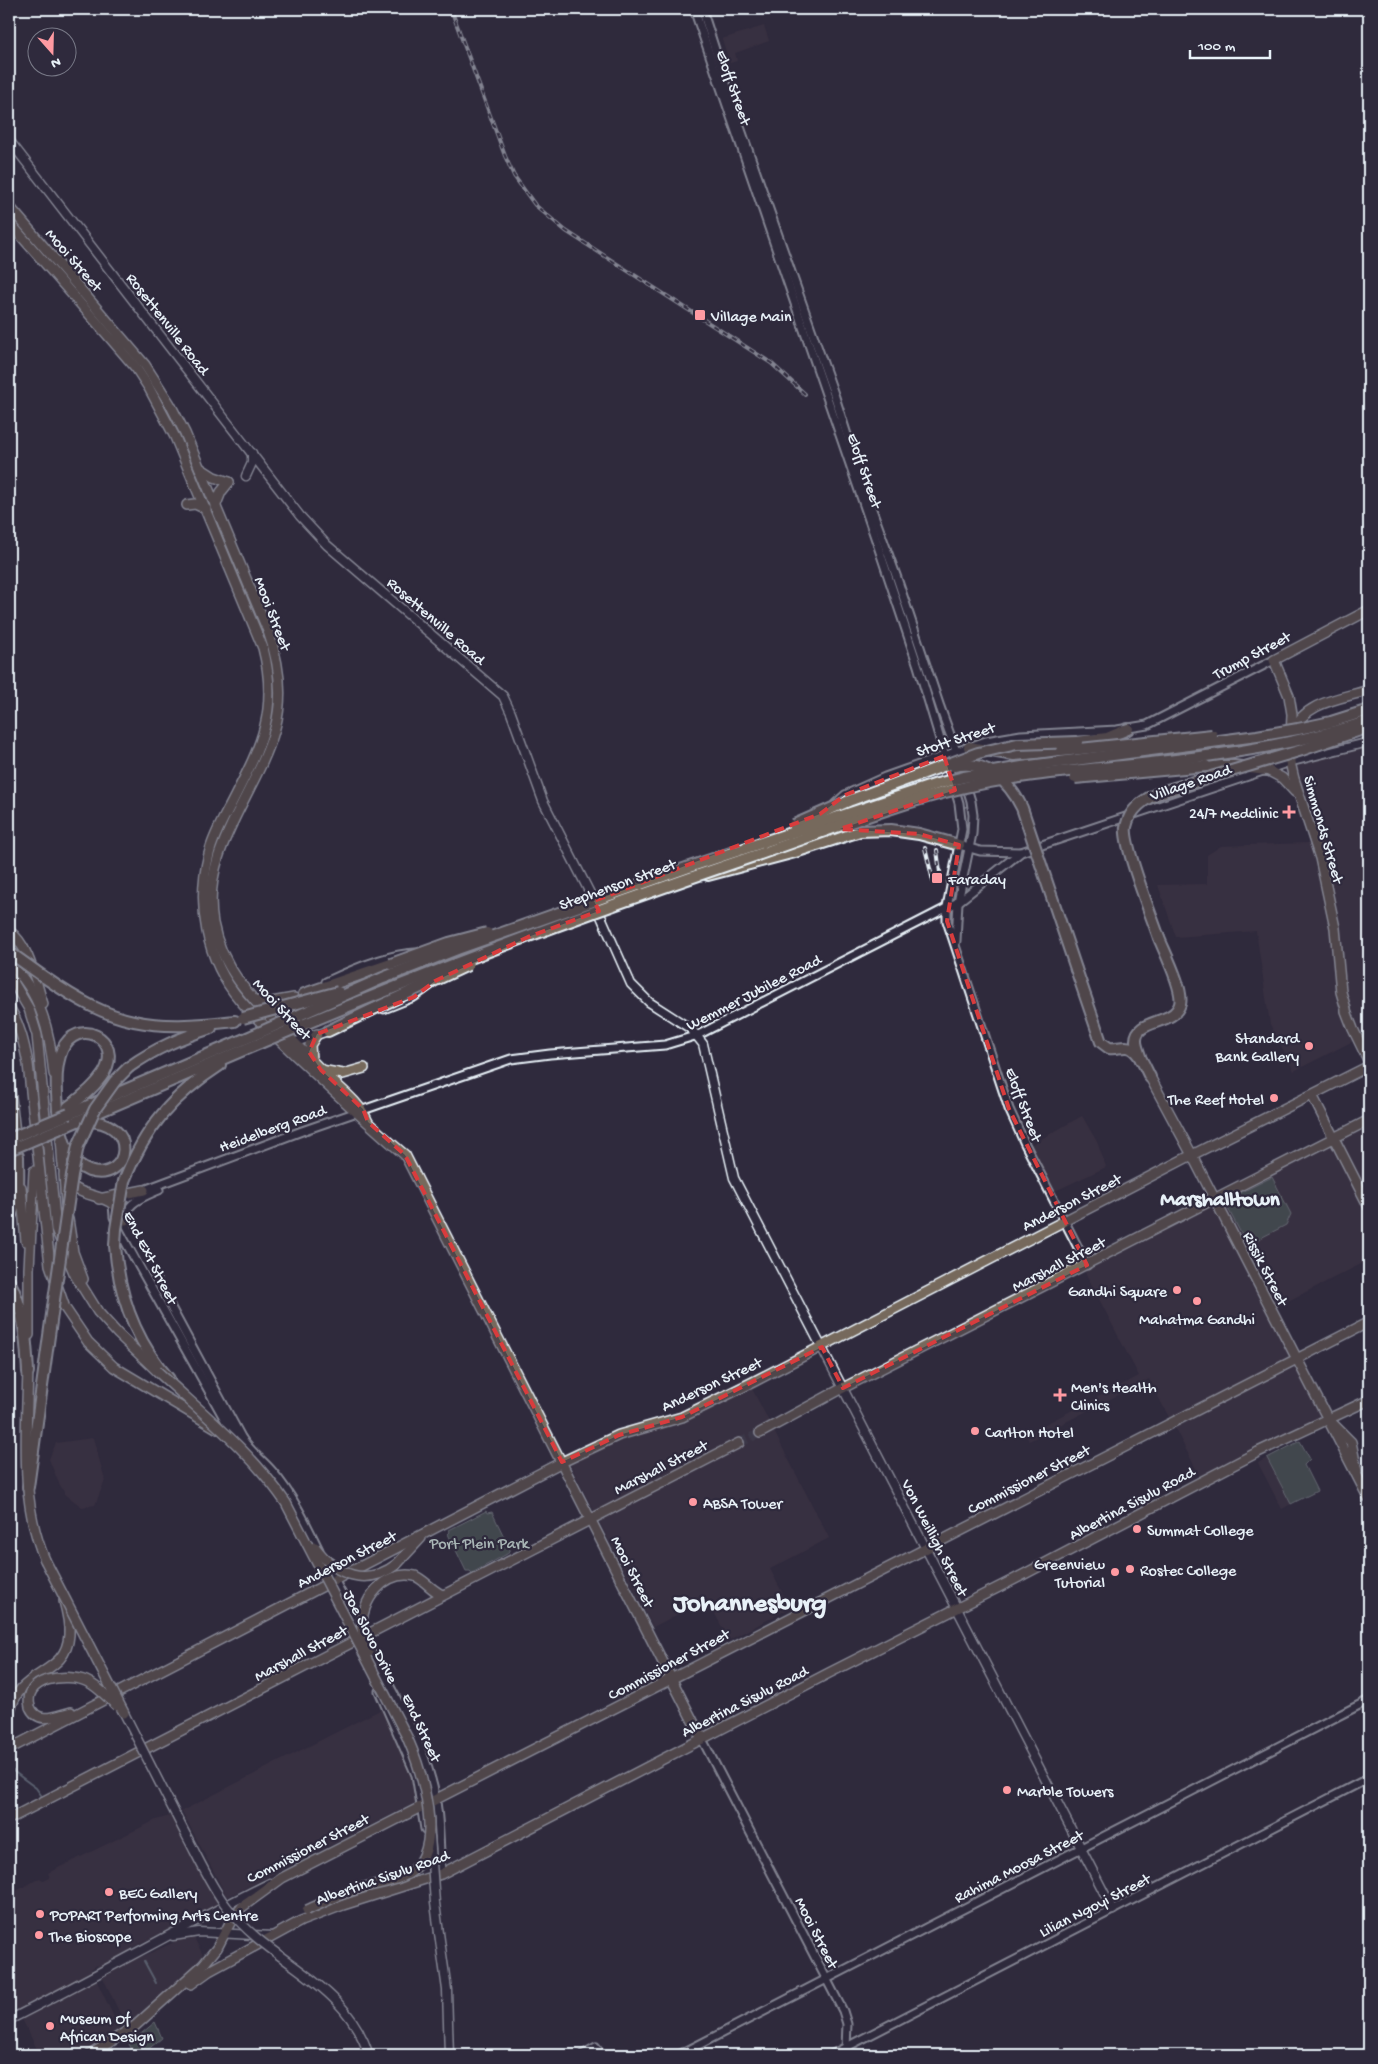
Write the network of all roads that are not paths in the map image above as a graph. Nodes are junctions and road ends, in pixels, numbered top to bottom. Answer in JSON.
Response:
{"nodes":[{"id":1,"x":694,"y":9,"type":"edge"},
{"id":2,"x":702,"y":9,"type":"edge"},
{"id":3,"x":718,"y":71,"type":"junction"},
{"id":4,"x":9,"y":140,"type":"edge"},
{"id":5,"x":9,"y":206,"type":"edge"},
{"id":6,"x":9,"y":222,"type":"edge"},
{"id":7,"x":252,"y":453,"type":"junction"},
{"id":8,"x":854,"y":466,"type":"junction"},
{"id":9,"x":199,"y":468,"type":"junction"},
{"id":10,"x":246,"y":476,"type":"dead end"},
{"id":11,"x":187,"y":505,"type":"dead end"},
{"id":12,"x":211,"y":508,"type":"junction"},
{"id":13,"x":1369,"y":610,"type":"edge"},
{"id":14,"x":1274,"y":660,"type":"junction"},
{"id":15,"x":1367,"y":690,"type":"edge"},
{"id":16,"x":1369,"y":710,"type":"edge"},
{"id":17,"x":1369,"y":721,"type":"edge"},
{"id":18,"x":1147,"y":725,"type":"joint"},
{"id":19,"x":1369,"y":728,"type":"edge"},
{"id":20,"x":1128,"y":729,"type":"junction"},
{"id":21,"x":1295,"y":732,"type":"junction"},
{"id":22,"x":1369,"y":742,"type":"edge"},
{"id":23,"x":969,"y":747,"type":"junction"},
{"id":24,"x":956,"y":751,"type":"junction"},
{"id":25,"x":944,"y":756,"type":"junction"},
{"id":26,"x":1290,"y":762,"type":"junction"},
{"id":27,"x":1267,"y":770,"type":"junction"},
{"id":28,"x":924,"y":774,"type":"junction"},
{"id":29,"x":960,"y":788,"type":"junction"},
{"id":30,"x":1303,"y":808,"type":"junction"},
{"id":31,"x":790,"y":835,"type":"joint"},
{"id":32,"x":959,"y":845,"type":"junction"},
{"id":33,"x":970,"y":850,"type":"junction"},
{"id":34,"x":1021,"y":852,"type":"junction"},
{"id":35,"x":689,"y":873,"type":"junction"},
{"id":36,"x":958,"y":902,"type":"junction"},
{"id":37,"x":596,"y":905,"type":"junction"},
{"id":38,"x":947,"y":907,"type":"junction"},
{"id":39,"x":520,"y":927,"type":"junction"},
{"id":40,"x":9,"y":931,"type":"edge"},
{"id":41,"x":528,"y":937,"type":"junction"},
{"id":42,"x":957,"y":946,"type":"junction"},
{"id":43,"x":9,"y":952,"type":"edge"},
{"id":44,"x":453,"y":956,"type":"junction"},
{"id":45,"x":9,"y":963,"type":"edge"},
{"id":46,"x":9,"y":975,"type":"edge"},
{"id":47,"x":383,"y":978,"type":"junction"},
{"id":48,"x":298,"y":996,"type":"junction"},
{"id":49,"x":254,"y":1000,"type":"junction"},
{"id":50,"x":9,"y":1007,"type":"edge"},
{"id":51,"x":266,"y":1013,"type":"junction"},
{"id":52,"x":239,"y":1019,"type":"junction"},
{"id":53,"x":258,"y":1021,"type":"junction"},
{"id":54,"x":328,"y":1031,"type":"junction"},
{"id":55,"x":50,"y":1035,"type":"junction"},
{"id":56,"x":316,"y":1035,"type":"junction"},
{"id":57,"x":698,"y":1035,"type":"junction"},
{"id":58,"x":256,"y":1041,"type":"junction"},
{"id":59,"x":281,"y":1041,"type":"junction"},
{"id":60,"x":294,"y":1043,"type":"junction"},
{"id":61,"x":311,"y":1059,"type":"junction"},
{"id":62,"x":1141,"y":1060,"type":"junction"},
{"id":63,"x":1369,"y":1064,"type":"edge"},
{"id":64,"x":364,"y":1068,"type":"dead end"},
{"id":65,"x":321,"y":1070,"type":"junction"},
{"id":66,"x":1150,"y":1077,"type":"joint"},
{"id":67,"x":9,"y":1079,"type":"edge"},
{"id":68,"x":1312,"y":1095,"type":"junction"},
{"id":69,"x":359,"y":1111,"type":"junction"},
{"id":70,"x":66,"y":1117,"type":"junction"},
{"id":71,"x":1369,"y":1120,"type":"edge"},
{"id":72,"x":9,"y":1133,"type":"edge"},
{"id":73,"x":36,"y":1134,"type":"junction"},
{"id":74,"x":1334,"y":1138,"type":"junction"},
{"id":75,"x":9,"y":1139,"type":"edge"},
{"id":76,"x":13,"y":1153,"type":"edge"},
{"id":77,"x":1192,"y":1155,"type":"junction"},
{"id":78,"x":63,"y":1169,"type":"junction"},
{"id":79,"x":200,"y":1170,"type":"junction"},
{"id":80,"x":734,"y":1178,"type":"joint"},
{"id":81,"x":144,"y":1190,"type":"junction"},
{"id":82,"x":1214,"y":1198,"type":"junction"},
{"id":83,"x":98,"y":1199,"type":"junction"},
{"id":84,"x":113,"y":1204,"type":"junction"},
{"id":85,"x":1369,"y":1208,"type":"edge"},
{"id":86,"x":9,"y":1218,"type":"edge"},
{"id":87,"x":125,"y":1220,"type":"junction"},
{"id":88,"x":1065,"y":1220,"type":"junction"},
{"id":89,"x":1087,"y":1265,"type":"junction"},
{"id":90,"x":29,"y":1269,"type":"junction"},
{"id":91,"x":9,"y":1281,"type":"edge"},
{"id":92,"x":92,"y":1302,"type":"junction"},
{"id":93,"x":1369,"y":1322,"type":"edge"},
{"id":94,"x":822,"y":1347,"type":"junction"},
{"id":95,"x":1296,"y":1359,"type":"junction"},
{"id":96,"x":28,"y":1372,"type":"junction"},
{"id":97,"x":843,"y":1388,"type":"junction"},
{"id":98,"x":188,"y":1400,"type":"junction"},
{"id":99,"x":1369,"y":1400,"type":"edge"},
{"id":100,"x":1328,"y":1420,"type":"junction"},
{"id":101,"x":760,"y":1433,"type":"tunnel mouth"},
{"id":102,"x":236,"y":1439,"type":"junction"},
{"id":103,"x":739,"y":1443,"type":"tunnel mouth"},
{"id":104,"x":562,"y":1462,"type":"junction"},
{"id":105,"x":272,"y":1470,"type":"joint"},
{"id":106,"x":262,"y":1475,"type":"joint"},
{"id":107,"x":28,"y":1487,"type":"junction"},
{"id":108,"x":1369,"y":1499,"type":"edge"},
{"id":109,"x":590,"y":1518,"type":"junction"},
{"id":110,"x":300,"y":1527,"type":"junction"},
{"id":111,"x":423,"y":1535,"type":"junction"},
{"id":112,"x":925,"y":1548,"type":"junction"},
{"id":113,"x":335,"y":1580,"type":"junction"},
{"id":114,"x":324,"y":1586,"type":"junction"},
{"id":115,"x":443,"y":1596,"type":"junction"},
{"id":116,"x":64,"y":1600,"type":"junction"},
{"id":117,"x":957,"y":1608,"type":"junction"},
{"id":118,"x":363,"y":1636,"type":"junction"},
{"id":119,"x":353,"y":1641,"type":"junction"},
{"id":120,"x":672,"y":1678,"type":"junction"},
{"id":121,"x":380,"y":1685,"type":"junction"},
{"id":122,"x":1369,"y":1700,"type":"edge"},
{"id":123,"x":86,"y":1708,"type":"junction"},
{"id":124,"x":124,"y":1713,"type":"junction"},
{"id":125,"x":9,"y":1714,"type":"edge"},
{"id":126,"x":702,"y":1738,"type":"junction"},
{"id":127,"x":9,"y":1749,"type":"edge"},
{"id":128,"x":1369,"y":1778,"type":"edge"},
{"id":129,"x":436,"y":1798,"type":"junction"},
{"id":130,"x":425,"y":1807,"type":"junction"},
{"id":131,"x":9,"y":1819,"type":"edge"},
{"id":132,"x":1081,"y":1848,"type":"junction"},
{"id":133,"x":441,"y":1874,"type":"junction"},
{"id":134,"x":282,"y":1878,"type":"junction"},
{"id":135,"x":430,"y":1878,"type":"junction"},
{"id":136,"x":1113,"y":1910,"type":"junction"},
{"id":137,"x":301,"y":1921,"type":"junction"},
{"id":138,"x":225,"y":1933,"type":"junction"},
{"id":139,"x":273,"y":1936,"type":"junction"},
{"id":140,"x":162,"y":1940,"type":"junction"},
{"id":141,"x":826,"y":1980,"type":"junction"},
{"id":142,"x":9,"y":2020,"type":"edge"},
{"id":143,"x":135,"y":2026,"type":"junction"},
{"id":144,"x":846,"y":2048,"type":"junction"},
{"id":145,"x":90,"y":2055,"type":"edge"},
{"id":146,"x":368,"y":2055,"type":"edge"},
{"id":147,"x":449,"y":2055,"type":"edge"},
{"id":148,"x":582,"y":2055,"type":"edge"},
{"id":149,"x":602,"y":2055,"type":"edge"},
{"id":150,"x":679,"y":2055,"type":"edge"},
{"id":151,"x":831,"y":2055,"type":"edge"},
{"id":152,"x":849,"y":2055,"type":"edge"}],
"edges":[{"from":1,"to":3,"type":"street","name":"Eloff Street"},
{"from":2,"to":3,"type":"street","name":"Eloff Street"},
{"from":3,"to":8,"type":"street","name":"Eloff Street"},
{"from":4,"to":7,"type":"main road","name":"Rosettenville Road"},
{"from":5,"to":9,"type":"main road","name":"Mooi Street"},
{"from":6,"to":12,"type":"main road","name":"Mooi Street"},
{"from":7,"to":10,"type":"main road"},
{"from":7,"to":37,"type":"main road","name":"Rosettenville Road"},
{"from":8,"to":24,"type":"street","name":"Eloff Street"},
{"from":8,"to":25,"type":"street","name":"Eloff Street"},
{"from":9,"to":12,"type":"main road","name":"Mooi Street"},
{"from":9,"to":12,"type":"main road"},
{"from":11,"to":12,"type":"main road"},
{"from":12,"to":49,"type":"main road","name":"Mooi Street"},
{"from":12,"to":53,"type":"main road","name":"Mooi Street"},
{"from":13,"to":14,"type":"main road","name":"Trump Street"},
{"from":14,"to":18,"type":"street","name":"Trump Street"},
{"from":14,"to":21,"type":"main road","name":"Simmonds Street"},
{"from":15,"to":21,"type":"main road"},
{"from":16,"to":21,"type":"highway","bridge":true},
{"from":17,"to":29,"type":"highway","bridge":true},
{"from":18,"to":20,"type":"street","name":"Stott Street"},
{"from":19,"to":62,"type":"highway","bridge":true},
{"from":20,"to":23,"type":"street","name":"Stott Street"},
{"from":20,"to":28,"type":"highway","bridge":true},
{"from":21,"to":23,"type":"highway","bridge":true},
{"from":21,"to":26,"type":"main road","name":"Simmonds Street"},
{"from":21,"to":35,"type":"highway","bridge":true},
{"from":22,"to":26,"type":"street","name":"Village Road"},
{"from":23,"to":24,"type":"street","name":"Stott Street"},
{"from":24,"to":25,"type":"street","name":"Stott Street"},
{"from":24,"to":33,"type":"street","name":"Eloff Street"},
{"from":25,"to":31,"type":"street","name":"Stott Street"},
{"from":25,"to":32,"type":"street","name":"Eloff Street"},
{"from":26,"to":27,"type":"street","name":"Village Road"},
{"from":26,"to":30,"type":"main road","name":"Simmonds Street"},
{"from":27,"to":29,"type":"highway","bridge":true},
{"from":27,"to":30,"type":"main road"},
{"from":27,"to":34,"type":"street","name":"Village Road"},
{"from":28,"to":35,"type":"highway","bridge":true},
{"from":28,"to":62,"type":"highway","bridge":true},
{"from":29,"to":35,"type":"highway","bridge":true},
{"from":30,"to":63,"type":"main road","name":"Simmonds Street"},
{"from":31,"to":37,"type":"street","name":"Stephenson Street"},
{"from":32,"to":33,"type":"street"},
{"from":32,"to":35,"type":"highway","bridge":true},
{"from":32,"to":38,"type":"street","name":"Eloff Street"},
{"from":33,"to":34,"type":"street"},
{"from":33,"to":36,"type":"street","name":"Eloff Street"},
{"from":34,"to":36,"type":"street","name":"Wemmer Jubilee Road"},
{"from":35,"to":39,"type":"highway","bridge":true},
{"from":35,"to":41,"type":"highway","bridge":true},
{"from":36,"to":38,"type":"street","name":"Wemmer Jubilee Road"},
{"from":36,"to":42,"type":"street","name":"Eloff Street"},
{"from":37,"to":44,"type":"street","name":"Stephenson Street"},
{"from":37,"to":57,"type":"main road","name":"Rosettenville Road"},
{"from":38,"to":42,"type":"street","name":"Eloff Street"},
{"from":38,"to":57,"type":"street","name":"Wemmer Jubilee Road"},
{"from":39,"to":47,"type":"highway","bridge":true},
{"from":39,"to":48,"type":"highway","bridge":true},
{"from":40,"to":55,"type":"main road"},
{"from":41,"to":54,"type":"highway","bridge":true},
{"from":41,"to":58,"type":"highway","bridge":true},
{"from":42,"to":88,"type":"street","name":"Eloff Street"},
{"from":43,"to":52,"type":"highway","bridge":true},
{"from":44,"to":48,"type":"street","name":"Stephenson Street"},
{"from":44,"to":54,"type":"street"},
{"from":45,"to":55,"type":"main road"},
{"from":46,"to":92,"type":"main road","name":"Joe Slovo Drive"},
{"from":47,"to":52,"type":"highway","bridge":true},
{"from":47,"to":58,"type":"highway","bridge":true},
{"from":48,"to":49,"type":"main road"},
{"from":48,"to":51,"type":"main road","name":"Stephenson Street"},
{"from":48,"to":56,"type":"main road"},
{"from":49,"to":51,"type":"main road","name":"Mooi Street"},
{"from":50,"to":73,"type":"main road"},
{"from":51,"to":53,"type":"main road","name":"Stephenson Street"},
{"from":51,"to":60,"type":"main road","name":"Mooi Street"},
{"from":52,"to":107,"type":"highway","bridge":true},
{"from":53,"to":59,"type":"main road","name":"Mooi Street"},
{"from":54,"to":56,"type":"main road"},
{"from":55,"to":70,"type":"main road"},
{"from":56,"to":60,"type":"main road"},
{"from":56,"to":61,"type":"main road"},
{"from":57,"to":69,"type":"street","name":"Wemmer Jubilee Road"},
{"from":57,"to":80,"type":"main road","name":"Rosettenville Road"},
{"from":58,"to":70,"type":"highway"},
{"from":58,"to":98,"type":"highway","bridge":true},
{"from":59,"to":60,"type":"main road"},
{"from":59,"to":69,"type":"main road","name":"Mooi Street"},
{"from":60,"to":61,"type":"main road","name":"Mooi Street"},
{"from":61,"to":65,"type":"main road","name":"Mooi Street"},
{"from":62,"to":66,"type":"highway"},
{"from":63,"to":68,"type":"main road","name":"Anderson Street"},
{"from":64,"to":65,"type":"main road"},
{"from":65,"to":69,"type":"main road","name":"Mooi Street"},
{"from":66,"to":77,"type":"main road","name":"Rissik Street"},
{"from":67,"to":76,"type":"main road"},
{"from":68,"to":74,"type":"main road"},
{"from":68,"to":77,"type":"main road","name":"Anderson Street"},
{"from":69,"to":79,"type":"street","name":"Heidelberg Road"},
{"from":69,"to":104,"type":"main road","name":"Mooi Street"},
{"from":70,"to":70,"type":"highway"},
{"from":70,"to":70,"type":"highway"},
{"from":70,"to":72,"type":"highway"},
{"from":70,"to":75,"type":"highway","bridge":true},
{"from":70,"to":76,"type":"highway","bridge":true},
{"from":70,"to":78,"type":"main road"},
{"from":71,"to":74,"type":"main road","name":"Marshall Street"},
{"from":73,"to":90,"type":"main road"},
{"from":73,"to":102,"type":"main road"},
{"from":74,"to":82,"type":"main road","name":"Marshall Street"},
{"from":74,"to":85,"type":"main road"},
{"from":76,"to":86,"type":"highway"},
{"from":76,"to":90,"type":"main road"},
{"from":77,"to":82,"type":"main road","name":"Rissik Street"},
{"from":77,"to":88,"type":"main road","name":"Anderson Street"},
{"from":78,"to":83,"type":"main road"},
{"from":78,"to":92,"type":"main road"},
{"from":79,"to":81,"type":"street","name":"End Ext Street"},
{"from":79,"to":87,"type":"street","name":"End Ext Street"},
{"from":80,"to":94,"type":"main road","name":"Von Weilligh Street"},
{"from":81,"to":83,"type":"main road"},
{"from":81,"to":84,"type":"street","name":"End Ext Street"},
{"from":82,"to":89,"type":"main road","name":"Marshall Street"},
{"from":82,"to":95,"type":"main road","name":"Rissik Street"},
{"from":83,"to":84,"type":"main road"},
{"from":84,"to":87,"type":"main road"},
{"from":84,"to":102,"type":"street","name":"End Ext Street"},
{"from":87,"to":105,"type":"street","name":"End Ext Street"},
{"from":88,"to":89,"type":"street","name":"Eloff Street"},
{"from":88,"to":94,"type":"main road","name":"Anderson Street"},
{"from":89,"to":97,"type":"main road","name":"Marshall Street"},
{"from":90,"to":96,"type":"main road"},
{"from":91,"to":96,"type":"highway"},
{"from":92,"to":98,"type":"main road","name":"Joe Slovo Drive","bridge":true},
{"from":93,"to":95,"type":"main road","name":"Commissioner Street"},
{"from":94,"to":97,"type":"main road","name":"Von Weilligh Street"},
{"from":94,"to":104,"type":"main road","name":"Anderson Street"},
{"from":95,"to":100,"type":"main road","name":"Rissik Street"},
{"from":95,"to":112,"type":"main road","name":"Commissioner Street"},
{"from":96,"to":107,"type":"main road"},
{"from":97,"to":101,"type":"main road","name":"Marshall Street"},
{"from":97,"to":112,"type":"main road","name":"Von Weilligh Street"},
{"from":98,"to":110,"type":"main road","name":"Joe Slovo Drive","bridge":true},
{"from":99,"to":100,"type":"main road","name":"Albertina Sisulu Road"},
{"from":100,"to":108,"type":"main road","name":"Rissik Street"},
{"from":100,"to":117,"type":"main road","name":"Albertina Sisulu Road"},
{"from":102,"to":106,"type":"street","name":"End Ext Street"},
{"from":103,"to":109,"type":"main road","name":"Marshall Street"},
{"from":104,"to":109,"type":"main road","name":"Mooi Street"},
{"from":104,"to":111,"type":"main road","name":"Anderson Street"},
{"from":105,"to":113,"type":"street","name":"End Street"},
{"from":106,"to":114,"type":"street","name":"End Street"},
{"from":107,"to":116,"type":"main road","bridge":true},
{"from":109,"to":115,"type":"main road","name":"Marshall Street"},
{"from":109,"to":120,"type":"main road","name":"Mooi Street"},
{"from":110,"to":111,"type":"main road","bridge":true},
{"from":110,"to":121,"type":"main road","name":"Joe Slovo Drive","bridge":true},
{"from":111,"to":113,"type":"main road","name":"Anderson Street"},
{"from":112,"to":117,"type":"main road","name":"Von Weilligh Street"},
{"from":112,"to":120,"type":"main road","name":"Commissioner Street"},
{"from":113,"to":114,"type":"main road","name":"Anderson Street"},
{"from":113,"to":118,"type":"street","name":"End Street"},
{"from":114,"to":119,"type":"street","name":"End Street"},
{"from":114,"to":123,"type":"main road","name":"Anderson Street"},
{"from":115,"to":118,"type":"main road","name":"Marshall Street"},
{"from":115,"to":121,"type":"main road","bridge":true},
{"from":116,"to":124,"type":"main road","bridge":true},
{"from":116,"to":125,"type":"main road"},
{"from":117,"to":126,"type":"main road","name":"Albertina Sisulu Road"},
{"from":117,"to":132,"type":"main road","name":"Von Weilligh Street"},
{"from":118,"to":119,"type":"main road","name":"Marshall Street"},
{"from":118,"to":129,"type":"street","name":"End Street"},
{"from":119,"to":130,"type":"street","name":"End Street"},
{"from":119,"to":131,"type":"main road","name":"Marshall Street"},
{"from":120,"to":126,"type":"main road","name":"Mooi Street"},
{"from":120,"to":129,"type":"main road","name":"Commissioner Street"},
{"from":121,"to":130,"type":"main road","name":"Joe Slovo Drive","bridge":true},
{"from":122,"to":132,"type":"street","name":"Rahima Moosa Street"},
{"from":123,"to":124,"type":"main road","bridge":true},
{"from":123,"to":127,"type":"main road","name":"Anderson Street"},
{"from":124,"to":146,"type":"main road","bridge":true},
{"from":126,"to":133,"type":"main road","name":"Albertina Sisulu Road"},
{"from":126,"to":141,"type":"street","name":"Mooi Street"},
{"from":128,"to":136,"type":"street","name":"Lilian Ngoyi Street"},
{"from":129,"to":130,"type":"main road","name":"Commissioner Street"},
{"from":129,"to":133,"type":"street","name":"End Street"},
{"from":130,"to":134,"type":"main road","name":"Commissioner Street"},
{"from":130,"to":135,"type":"street","name":"End Street"},
{"from":130,"to":137,"type":"main road","bridge":true},
{"from":130,"to":147,"type":"main road","name":"Joe Slovo Drive","bridge":true},
{"from":132,"to":136,"type":"main road","name":"Von Weilligh Street"},
{"from":132,"to":141,"type":"street","name":"Rahima Moosa Street"},
{"from":133,"to":135,"type":"main road","name":"Albertina Sisulu Road"},
{"from":134,"to":138,"type":"main road","name":"Albertina Sisulu Road"},
{"from":134,"to":140,"type":"main road","name":"Commissioner Street"},
{"from":135,"to":137,"type":"main road","name":"Albertina Sisulu Road"},
{"from":136,"to":144,"type":"street","name":"Lilian Ngoyi Street"},
{"from":137,"to":139,"type":"main road","name":"Albertina Sisulu Road"},
{"from":138,"to":139,"type":"main road"},
{"from":138,"to":140,"type":"main road"},
{"from":138,"to":143,"type":"main road","name":"Albertina Sisulu Road"},
{"from":139,"to":143,"type":"main road","name":"Albertina Sisulu Road"},
{"from":140,"to":142,"type":"main road","name":"Commissioner Street"},
{"from":141,"to":144,"type":"street","name":"Mooi Street"},
{"from":141,"to":150,"type":"street","name":"Rahima Moosa Street"},
{"from":143,"to":145,"type":"main road","name":"Albertina Sisulu Road"},
{"from":144,"to":151,"type":"street","name":"Lilian Ngoyi Street"},
{"from":144,"to":152,"type":"street"},
{"from":148,"to":149,"type":"street"}]}
